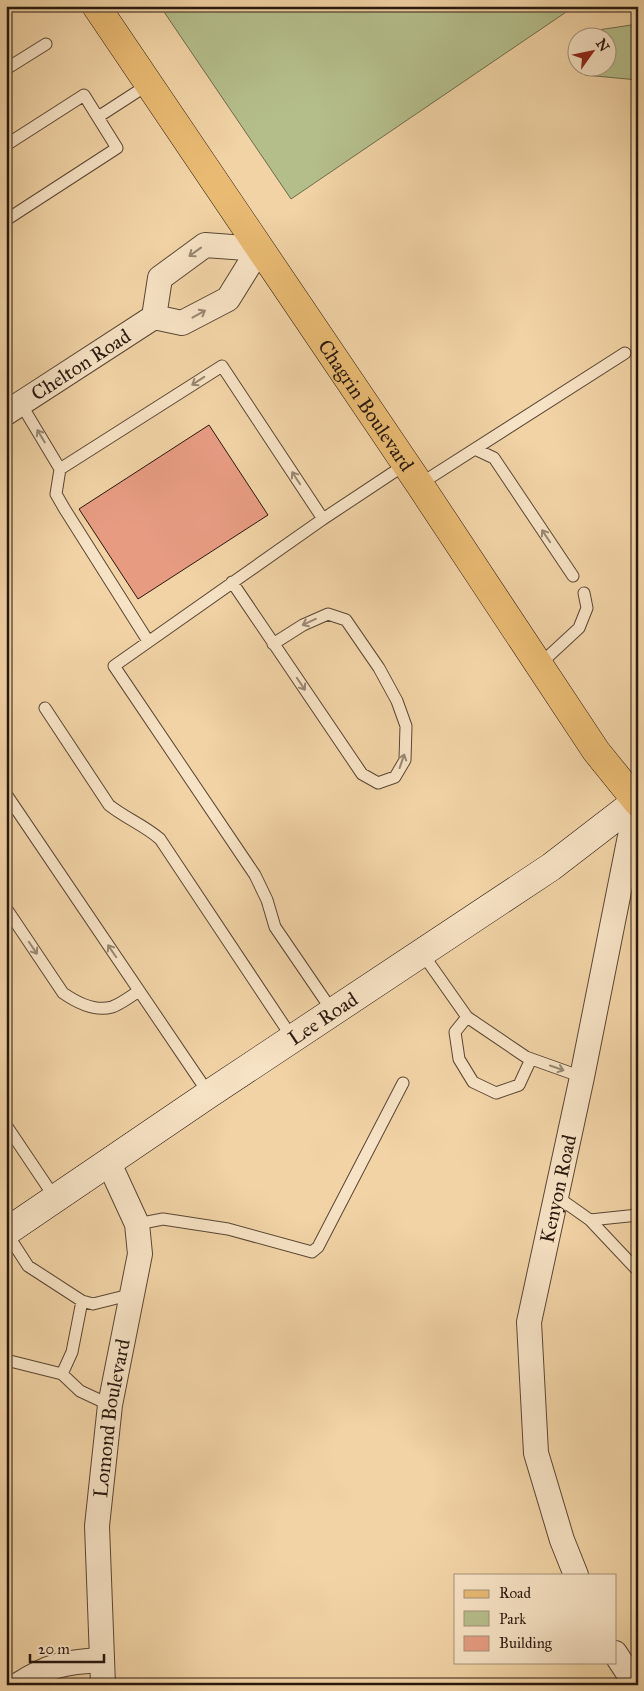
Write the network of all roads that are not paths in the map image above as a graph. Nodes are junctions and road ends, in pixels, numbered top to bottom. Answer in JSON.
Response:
{"nodes":[{"id":1,"x":96,"y":6,"type":"edge"},
{"id":2,"x":46,"y":44,"type":"dead end"},
{"id":3,"x":6,"y":69,"type":"edge"},
{"id":4,"x":149,"y":84,"type":"junction"},
{"id":5,"x":98,"y":117,"type":"junction"},
{"id":6,"x":6,"y":145,"type":"edge"},
{"id":7,"x":6,"y":220,"type":"edge"},
{"id":8,"x":259,"y":249,"type":"junction"},
{"id":9,"x":154,"y":317,"type":"junction"},
{"id":10,"x":625,"y":353,"type":"dead end"},
{"id":11,"x":14,"y":409,"type":"edge"},
{"id":12,"x":477,"y":450,"type":"junction"},
{"id":13,"x":60,"y":469,"type":"junction"},
{"id":14,"x":413,"y":474,"type":"junction"},
{"id":15,"x":322,"y":519,"type":"junction"},
{"id":16,"x":574,"y":576,"type":"dead end"},
{"id":17,"x":232,"y":582,"type":"junction"},
{"id":18,"x":584,"y":593,"type":"dead end"},
{"id":19,"x":148,"y":642,"type":"junction"},
{"id":20,"x":273,"y":644,"type":"junction"},
{"id":21,"x":539,"y":665,"type":"junction"},
{"id":22,"x":45,"y":708,"type":"dead end"},
{"id":23,"x":6,"y":794,"type":"edge"},
{"id":24,"x":637,"y":801,"type":"edge"},
{"id":25,"x":6,"y":908,"type":"edge"},
{"id":26,"x":422,"y":953,"type":"junction"},
{"id":27,"x":139,"y":991,"type":"junction"},
{"id":28,"x":333,"y":1012,"type":"junction"},
{"id":29,"x":467,"y":1017,"type":"junction"},
{"id":30,"x":292,"y":1039,"type":"junction"},
{"id":31,"x":531,"y":1059,"type":"junction"},
{"id":32,"x":582,"y":1077,"type":"junction"},
{"id":33,"x":403,"y":1083,"type":"dead end"},
{"id":34,"x":209,"y":1094,"type":"junction"},
{"id":35,"x":6,"y":1125,"type":"edge"},
{"id":36,"x":108,"y":1161,"type":"junction"},
{"id":37,"x":556,"y":1196,"type":"junction"},
{"id":38,"x":55,"y":1198,"type":"junction"},
{"id":39,"x":638,"y":1216,"type":"edge"},
{"id":40,"x":590,"y":1220,"type":"junction"},
{"id":41,"x":137,"y":1224,"type":"junction"},
{"id":42,"x":6,"y":1232,"type":"edge"},
{"id":43,"x":638,"y":1271,"type":"edge"},
{"id":44,"x":134,"y":1294,"type":"junction"},
{"id":45,"x":82,"y":1301,"type":"junction"},
{"id":46,"x":6,"y":1360,"type":"edge"},
{"id":47,"x":62,"y":1374,"type":"junction"},
{"id":48,"x":110,"y":1405,"type":"junction"},
{"id":49,"x":576,"y":1574,"type":"edge"},
{"id":50,"x":616,"y":1655,"type":"edge"},
{"id":51,"x":101,"y":1660,"type":"junction"},
{"id":52,"x":18,"y":1685,"type":"edge"},
{"id":53,"x":103,"y":1685,"type":"edge"},
{"id":54,"x":636,"y":1685,"type":"edge"}],
"edges":[{"from":1,"to":4,"type":"main road","name":"Chagrin Boulevard"},
{"from":2,"to":3,"type":"lane"},
{"from":4,"to":5,"type":"lane"},
{"from":4,"to":8,"type":"main road","name":"Chagrin Boulevard"},
{"from":5,"to":6,"type":"lane"},
{"from":5,"to":7,"type":"lane"},
{"from":9,"to":8,"type":"street","one_way":true},
{"from":8,"to":9,"type":"street","one_way":true},
{"from":8,"to":14,"type":"main road","name":"Chagrin Boulevard"},
{"from":9,"to":11,"type":"street","name":"Chelton Road"},
{"from":10,"to":12,"type":"lane"},
{"from":13,"to":11,"type":"lane","one_way":true},
{"from":12,"to":14,"type":"lane"},
{"from":16,"to":12,"type":"lane","one_way":true},
{"from":15,"to":13,"type":"lane","one_way":true},
{"from":13,"to":19,"type":"lane"},
{"from":14,"to":15,"type":"lane"},
{"from":14,"to":21,"type":"main road","name":"Chagrin Boulevard"},
{"from":15,"to":17,"type":"lane"},
{"from":17,"to":19,"type":"lane"},
{"from":17,"to":20,"type":"lane"},
{"from":18,"to":21,"type":"lane"},
{"from":19,"to":28,"type":"lane"},
{"from":20,"to":20,"type":"lane","one_way":true},
{"from":21,"to":24,"type":"main road","name":"Chagrin Boulevard"},
{"from":22,"to":30,"type":"lane"},
{"from":27,"to":23,"type":"lane","one_way":true},
{"from":24,"to":26,"type":"main road","name":"Lee Road"},
{"from":24,"to":32,"type":"street","name":"Kenyon Road"},
{"from":25,"to":27,"type":"lane","one_way":true},
{"from":26,"to":28,"type":"main road","name":"Lee Road"},
{"from":26,"to":29,"type":"lane"},
{"from":27,"to":34,"type":"lane"},
{"from":28,"to":30,"type":"main road","name":"Lee Road"},
{"from":29,"to":31,"type":"lane"},
{"from":29,"to":31,"type":"lane"},
{"from":30,"to":34,"type":"main road","name":"Lee Road"},
{"from":31,"to":32,"type":"lane","one_way":true},
{"from":32,"to":37,"type":"street","name":"Kenyon Road"},
{"from":33,"to":41,"type":"lane"},
{"from":34,"to":36,"type":"main road","name":"Lee Road"},
{"from":35,"to":38,"type":"lane"},
{"from":36,"to":38,"type":"main road","name":"Lee Road"},
{"from":36,"to":41,"type":"street","name":"Lomond Boulevard"},
{"from":37,"to":40,"type":"lane"},
{"from":37,"to":49,"type":"street","name":"Kenyon Road"},
{"from":38,"to":42,"type":"main road","name":"Lee Road"},
{"from":39,"to":40,"type":"lane"},
{"from":40,"to":43,"type":"lane"},
{"from":41,"to":44,"type":"street","name":"Lomond Boulevard"},
{"from":42,"to":45,"type":"lane"},
{"from":44,"to":45,"type":"lane"},
{"from":44,"to":48,"type":"street","name":"Lomond Boulevard"},
{"from":45,"to":47,"type":"lane"},
{"from":46,"to":47,"type":"lane"},
{"from":47,"to":48,"type":"lane"},
{"from":48,"to":51,"type":"street","name":"Lomond Boulevard"},
{"from":50,"to":54,"type":"street"},
{"from":51,"to":52,"type":"street"},
{"from":51,"to":53,"type":"street","name":"Lomond Boulevard"}]}
